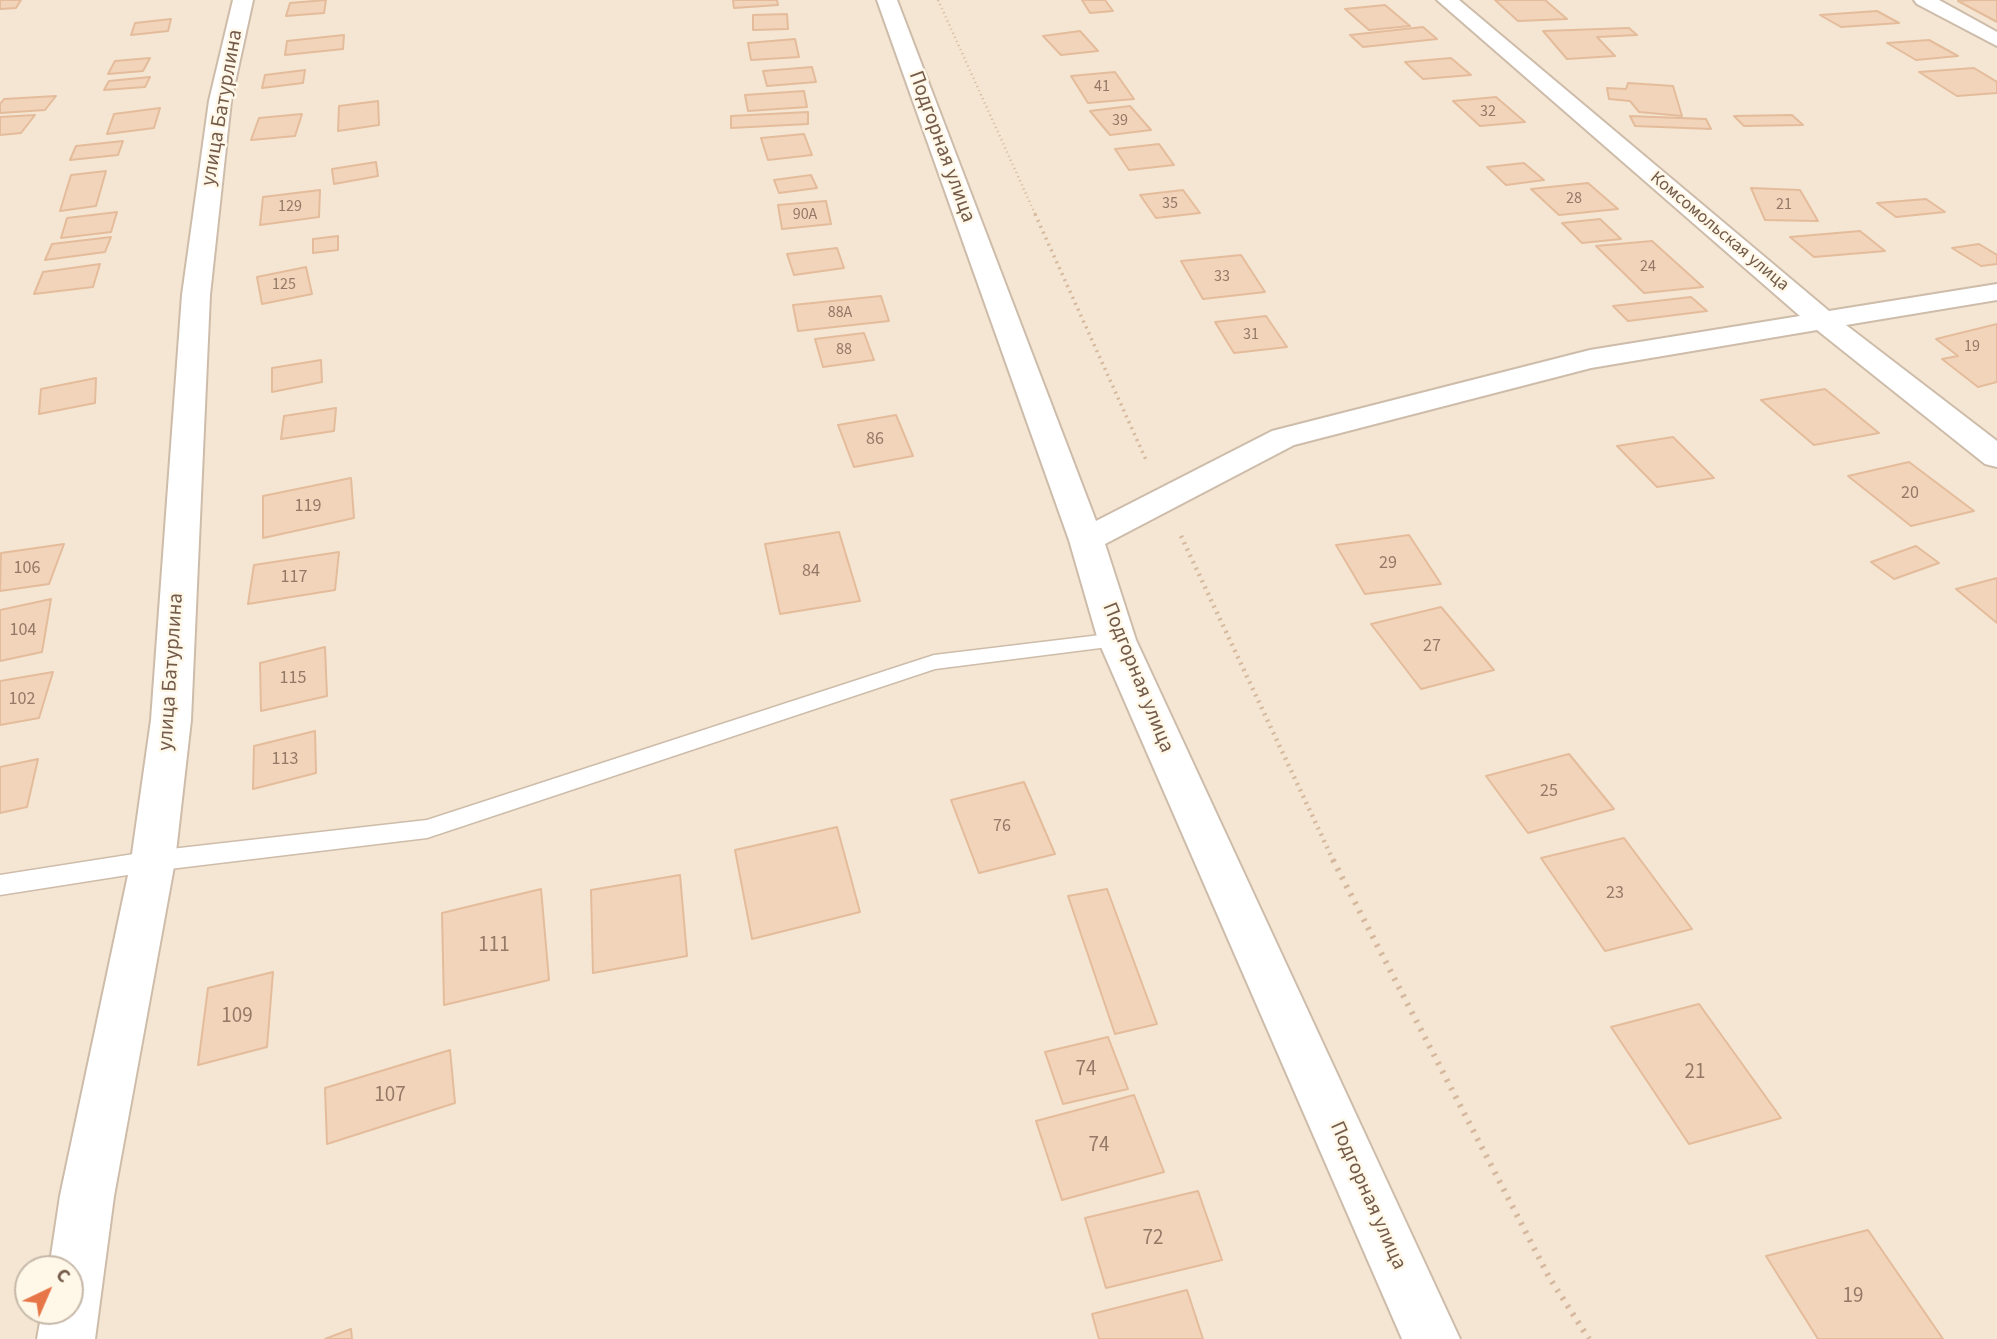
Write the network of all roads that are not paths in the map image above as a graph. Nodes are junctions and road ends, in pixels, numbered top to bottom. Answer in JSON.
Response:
{"nodes":[{"id":1,"x":243,"y":0,"type":"edge"},
{"id":2,"x":887,"y":0,"type":"edge"},
{"id":3,"x":1447,"y":0,"type":"edge"},
{"id":4,"x":1924,"y":0,"type":"edge"},
{"id":5,"x":1997,"y":40,"type":"edge"},
{"id":6,"x":1997,"y":292,"type":"edge"},
{"id":7,"x":1824,"y":322,"type":"junction"},
{"id":8,"x":1997,"y":457,"type":"edge"},
{"id":9,"x":1086,"y":540,"type":"junction"},
{"id":10,"x":1117,"y":640,"type":"junction"},
{"id":11,"x":153,"y":861,"type":"junction"},
{"id":12,"x":0,"y":885,"type":"edge"},
{"id":13,"x":66,"y":1339,"type":"edge"},
{"id":14,"x":1432,"y":1339,"type":"edge"}],
"edges":[{"from":1,"to":11,"type":"street","name":"улица Батурлина"},
{"from":2,"to":9,"type":"street","name":"Подгорная улица"},
{"from":3,"to":7,"type":"street","name":"Комсомольская улица"},
{"from":4,"to":5,"type":"street"},
{"from":6,"to":7,"type":"street"},
{"from":7,"to":8,"type":"street","name":"Комсомольская улица"},
{"from":7,"to":9,"type":"street"},
{"from":9,"to":10,"type":"street","name":"Подгорная улица"},
{"from":10,"to":11,"type":"lane"},
{"from":10,"to":14,"type":"street","name":"Подгорная улица"},
{"from":11,"to":12,"type":"lane"},
{"from":11,"to":13,"type":"street","name":"улица Батурлина"}]}
